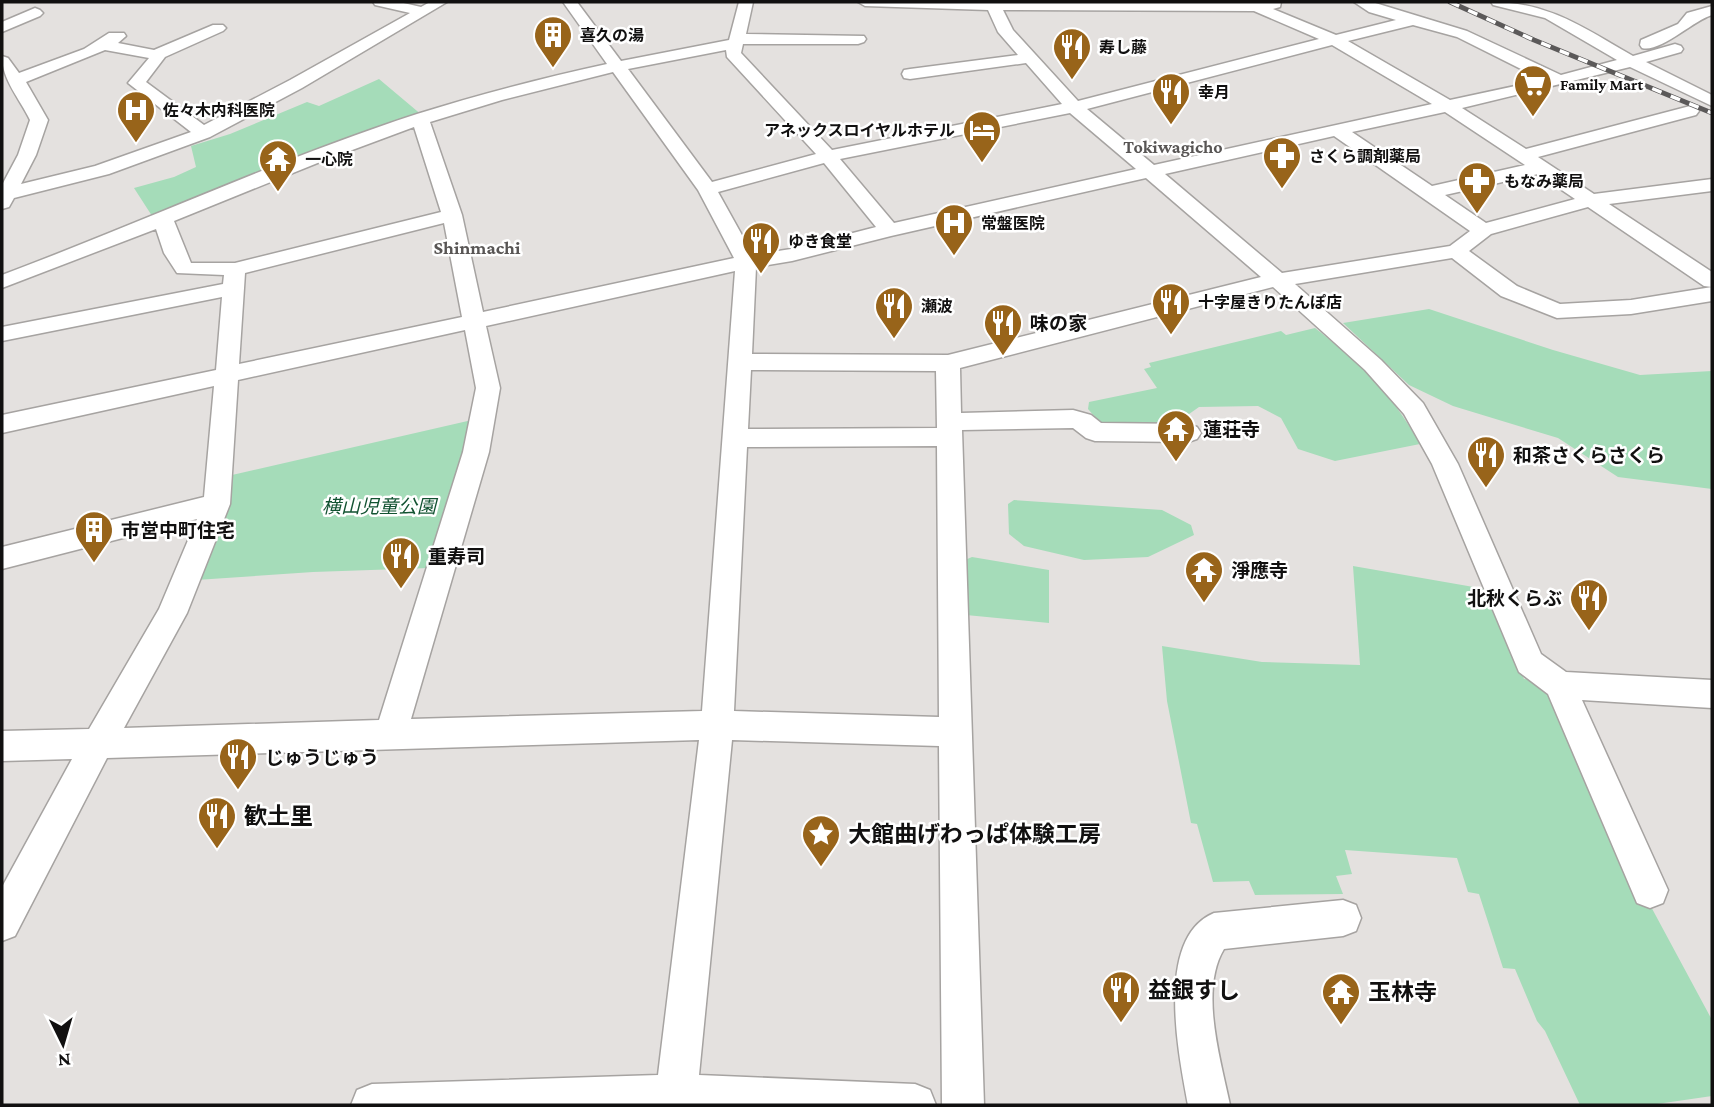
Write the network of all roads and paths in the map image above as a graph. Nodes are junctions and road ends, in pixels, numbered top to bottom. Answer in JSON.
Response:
{"nodes":[{"id":1,"x":380,"y":2,"type":"edge"},
{"id":2,"x":440,"y":2,"type":"edge"},
{"id":3,"x":570,"y":2,"type":"edge"},
{"id":4,"x":746,"y":2,"type":"edge"},
{"id":5,"x":865,"y":2,"type":"edge"},
{"id":6,"x":1285,"y":2,"type":"edge"},
{"id":7,"x":1361,"y":2,"type":"edge"},
{"id":8,"x":1498,"y":2,"type":"edge"},
{"id":9,"x":1560,"y":2,"type":"edge"},
{"id":10,"x":948,"y":3,"type":"edge"},
{"id":11,"x":1207,"y":4,"type":"edge"},
{"id":12,"x":1262,"y":5,"type":"edge"},
{"id":13,"x":993,"y":6,"type":"junction"},
{"id":14,"x":1712,"y":10,"type":"edge"},
{"id":15,"x":421,"y":11,"type":"junction"},
{"id":16,"x":34,"y":13,"type":"dead end"},
{"id":17,"x":1550,"y":15,"type":"junction"},
{"id":18,"x":1413,"y":20,"type":"junction"},
{"id":19,"x":2,"y":27,"type":"edge"},
{"id":20,"x":218,"y":28,"type":"dead end"},
{"id":21,"x":858,"y":39,"type":"dead end"},
{"id":22,"x":1336,"y":41,"type":"junction"},
{"id":23,"x":736,"y":42,"type":"junction"},
{"id":24,"x":1675,"y":49,"type":"dead end"},
{"id":25,"x":1652,"y":54,"type":"junction"},
{"id":26,"x":156,"y":55,"type":"junction"},
{"id":27,"x":1030,"y":58,"type":"junction"},
{"id":28,"x":2,"y":61,"type":"edge"},
{"id":29,"x":1630,"y":61,"type":"junction"},
{"id":30,"x":618,"y":65,"type":"junction"},
{"id":31,"x":910,"y":74,"type":"dead end"},
{"id":32,"x":16,"y":80,"type":"junction"},
{"id":33,"x":1559,"y":80,"type":"junction"},
{"id":34,"x":1712,"y":101,"type":"edge"},
{"id":35,"x":1448,"y":106,"type":"junction"},
{"id":36,"x":1074,"y":107,"type":"junction"},
{"id":37,"x":1690,"y":111,"type":"dead end"},
{"id":38,"x":420,"y":119,"type":"junction"},
{"id":39,"x":1337,"y":130,"type":"junction"},
{"id":40,"x":204,"y":133,"type":"junction"},
{"id":41,"x":1525,"y":155,"type":"junction"},
{"id":42,"x":828,"y":156,"type":"junction"},
{"id":43,"x":1543,"y":167,"type":"junction"},
{"id":44,"x":1151,"y":171,"type":"junction"},
{"id":45,"x":1712,"y":185,"type":"edge"},
{"id":46,"x":707,"y":189,"type":"junction"},
{"id":47,"x":1429,"y":193,"type":"junction"},
{"id":48,"x":3,"y":197,"type":"edge"},
{"id":49,"x":1593,"y":200,"type":"junction"},
{"id":50,"x":452,"y":215,"type":"junction"},
{"id":51,"x":163,"y":220,"type":"junction"},
{"id":52,"x":890,"y":230,"type":"junction"},
{"id":53,"x":1483,"y":230,"type":"junction"},
{"id":54,"x":1456,"y":251,"type":"junction"},
{"id":55,"x":746,"y":262,"type":"junction"},
{"id":56,"x":234,"y":279,"type":"junction"},
{"id":57,"x":1277,"y":280,"type":"junction"},
{"id":58,"x":1712,"y":281,"type":"edge"},
{"id":59,"x":2,"y":282,"type":"edge"},
{"id":60,"x":1712,"y":294,"type":"edge"},
{"id":61,"x":476,"y":321,"type":"junction"},
{"id":62,"x":2,"y":334,"type":"edge"},
{"id":63,"x":740,"y":362,"type":"junction"},
{"id":64,"x":948,"y":363,"type":"junction"},
{"id":65,"x":229,"y":375,"type":"junction"},
{"id":66,"x":2,"y":424,"type":"edge"},
{"id":67,"x":950,"y":429,"type":"junction"},
{"id":68,"x":1188,"y":433,"type":"dead end"},
{"id":69,"x":735,"y":438,"type":"junction"},
{"id":70,"x":217,"y":504,"type":"junction"},
{"id":71,"x":2,"y":558,"type":"edge"},
{"id":72,"x":1560,"y":685,"type":"junction"},
{"id":73,"x":1712,"y":694,"type":"edge"},
{"id":74,"x":717,"y":725,"type":"junction"},
{"id":75,"x":956,"y":732,"type":"junction"},
{"id":76,"x":391,"y":734,"type":"junction"},
{"id":77,"x":97,"y":743,"type":"junction"},
{"id":78,"x":2,"y":746,"type":"edge"},
{"id":79,"x":1650,"y":890,"type":"dead end"},
{"id":80,"x":1343,"y":918,"type":"dead end"},
{"id":81,"x":2,"y":923,"type":"edge"},
{"id":82,"x":676,"y":1100,"type":"edge"},
{"id":83,"x":372,"y":1105,"type":"edge"},
{"id":84,"x":915,"y":1105,"type":"edge"},
{"id":85,"x":962,"y":1105,"type":"edge"},
{"id":86,"x":1209,"y":1105,"type":"edge"}],
"edges":[{"from":1,"to":15,"type":"street"},
{"from":2,"to":15,"type":"street"},
{"from":3,"to":30,"type":"street"},
{"from":4,"to":23,"type":"street"},
{"from":5,"to":10,"type":"street"},
{"from":6,"to":12,"type":"street"},
{"from":7,"to":18,"type":"street"},
{"from":8,"to":17,"type":"street"},
{"from":9,"to":17,"type":"street"},
{"from":10,"to":13,"type":"street"},
{"from":11,"to":12,"type":"street"},
{"from":11,"to":13,"type":"street"},
{"from":12,"to":22,"type":"street"},
{"from":13,"to":27,"type":"street"},
{"from":14,"to":25,"type":"street"},
{"from":15,"to":40,"type":"street"},
{"from":16,"to":19,"type":"street"},
{"from":17,"to":29,"type":"street"},
{"from":18,"to":22,"type":"street"},
{"from":18,"to":33,"type":"street"},
{"from":20,"to":26,"type":"street"},
{"from":21,"to":23,"type":"street"},
{"from":22,"to":35,"type":"street"},
{"from":22,"to":36,"type":"street"},
{"from":23,"to":30,"type":"street"},
{"from":23,"to":42,"type":"street"},
{"from":24,"to":25,"type":"street"},
{"from":25,"to":29,"type":"street"},
{"from":26,"to":32,"type":"street"},
{"from":26,"to":40,"type":"street"},
{"from":27,"to":31,"type":"street"},
{"from":27,"to":36,"type":"street"},
{"from":28,"to":32,"type":"street"},
{"from":29,"to":33,"type":"street"},
{"from":29,"to":34,"type":"street"},
{"from":30,"to":38,"type":"street"},
{"from":30,"to":46,"type":"street"},
{"from":32,"to":48,"type":"street"},
{"from":33,"to":35,"type":"street"},
{"from":35,"to":39,"type":"street"},
{"from":35,"to":41,"type":"street"},
{"from":36,"to":42,"type":"street"},
{"from":36,"to":44,"type":"street"},
{"from":37,"to":41,"type":"street"},
{"from":38,"to":50,"type":"street"},
{"from":38,"to":51,"type":"street"},
{"from":39,"to":44,"type":"street"},
{"from":39,"to":47,"type":"street"},
{"from":40,"to":48,"type":"street"},
{"from":41,"to":43,"type":"street"},
{"from":42,"to":46,"type":"street"},
{"from":42,"to":52,"type":"street"},
{"from":43,"to":47,"type":"street"},
{"from":43,"to":49,"type":"street"},
{"from":44,"to":52,"type":"street"},
{"from":44,"to":57,"type":"street"},
{"from":45,"to":49,"type":"street"},
{"from":46,"to":55,"type":"street"},
{"from":47,"to":53,"type":"street"},
{"from":49,"to":53,"type":"street"},
{"from":49,"to":58,"type":"street"},
{"from":50,"to":56,"type":"street"},
{"from":50,"to":61,"type":"street"},
{"from":51,"to":56,"type":"street"},
{"from":51,"to":59,"type":"street"},
{"from":52,"to":55,"type":"street"},
{"from":53,"to":54,"type":"street"},
{"from":54,"to":57,"type":"street"},
{"from":54,"to":60,"type":"street"},
{"from":55,"to":61,"type":"street"},
{"from":55,"to":63,"type":"street"},
{"from":56,"to":62,"type":"street"},
{"from":56,"to":65,"type":"street"},
{"from":57,"to":64,"type":"street"},
{"from":57,"to":72,"type":"street"},
{"from":61,"to":65,"type":"street"},
{"from":61,"to":76,"type":"street"},
{"from":63,"to":64,"type":"street"},
{"from":63,"to":69,"type":"street"},
{"from":64,"to":67,"type":"street"},
{"from":65,"to":66,"type":"street"},
{"from":65,"to":70,"type":"street"},
{"from":67,"to":68,"type":"street"},
{"from":67,"to":69,"type":"street"},
{"from":67,"to":75,"type":"street"},
{"from":69,"to":74,"type":"street"},
{"from":70,"to":71,"type":"street"},
{"from":70,"to":77,"type":"street"},
{"from":72,"to":73,"type":"street"},
{"from":72,"to":79,"type":"street"},
{"from":74,"to":75,"type":"street"},
{"from":74,"to":76,"type":"street"},
{"from":74,"to":82,"type":"street"},
{"from":75,"to":85,"type":"street"},
{"from":76,"to":77,"type":"street"},
{"from":77,"to":78,"type":"street"},
{"from":77,"to":81,"type":"street"},
{"from":80,"to":86,"type":"street"},
{"from":82,"to":83,"type":"street"},
{"from":82,"to":84,"type":"street"}]}
